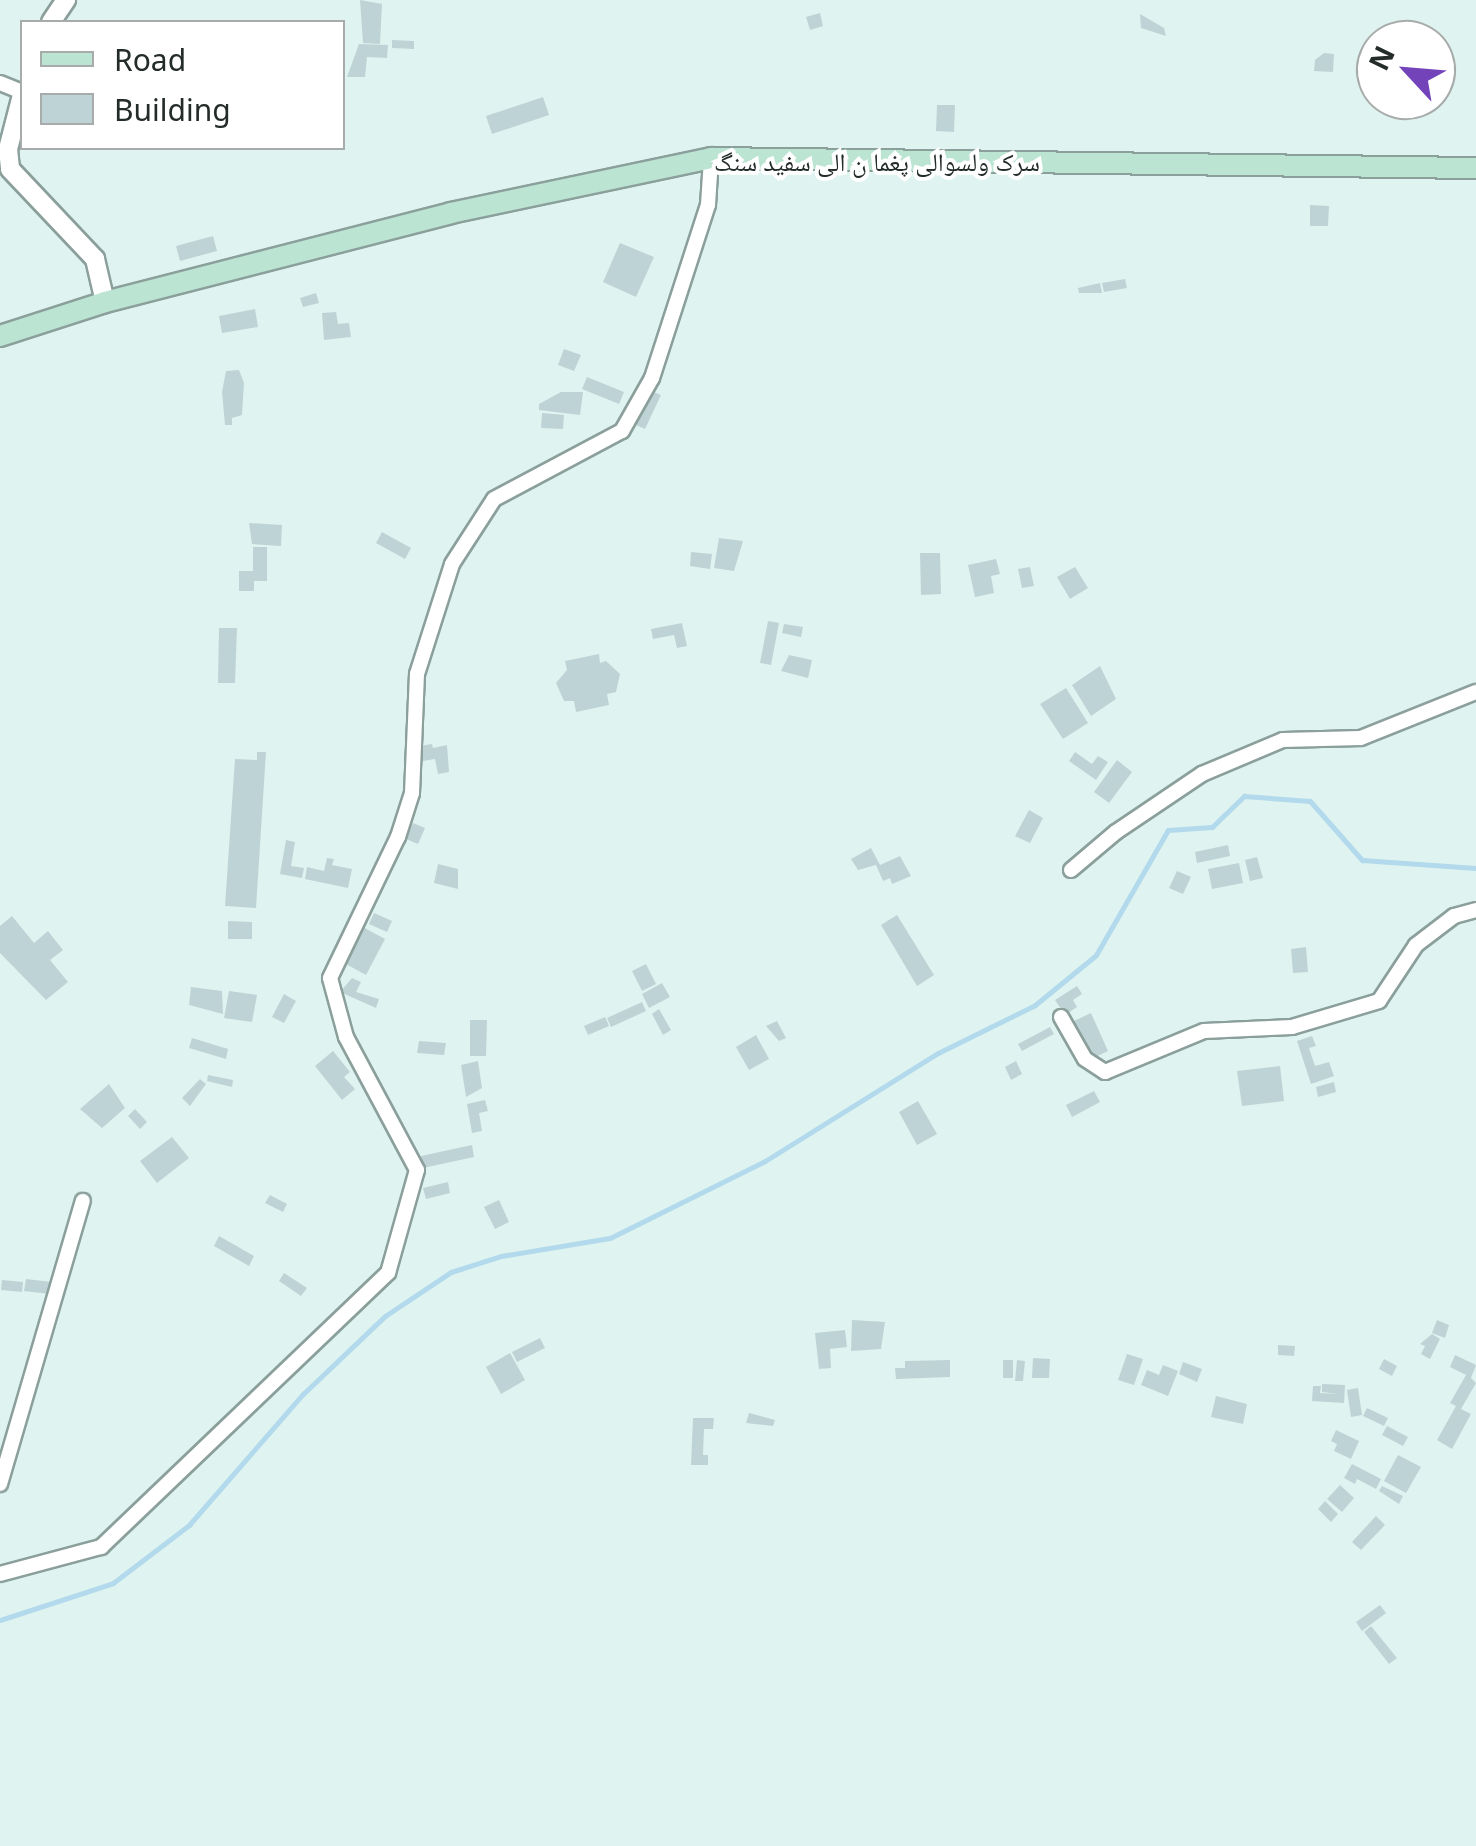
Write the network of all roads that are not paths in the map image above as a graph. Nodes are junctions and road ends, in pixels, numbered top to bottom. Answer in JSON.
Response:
{"nodes":[{"id":1,"x":20,"y":102,"type":"edge"},
{"id":2,"x":712,"y":158,"type":"junction"},
{"id":3,"x":1476,"y":168,"type":"edge"},
{"id":4,"x":104,"y":302,"type":"junction"},
{"id":5,"x":0,"y":336,"type":"edge"},
{"id":6,"x":1476,"y":692,"type":"edge"},
{"id":7,"x":1071,"y":870,"type":"dead end"},
{"id":8,"x":1476,"y":910,"type":"edge"},
{"id":9,"x":1061,"y":1017,"type":"dead end"},
{"id":10,"x":83,"y":1201,"type":"dead end"},
{"id":11,"x":0,"y":1484,"type":"edge"},
{"id":12,"x":0,"y":1574,"type":"edge"}],
"edges":[{"from":1,"to":4,"type":"street"},
{"from":2,"to":3,"type":"main road","name":"سرک ولسوالی پغما ن الی سفید سنگ"},
{"from":2,"to":4,"type":"main road","name":"سرک ولسوالی پغما ن الی سفید سنگ"},
{"from":2,"to":12,"type":"street"},
{"from":4,"to":5,"type":"main road","name":"سرک ولسوالی پغما ن الی سفید سنگ"},
{"from":6,"to":7,"type":"street"},
{"from":8,"to":9,"type":"street"},
{"from":10,"to":11,"type":"street"}]}
